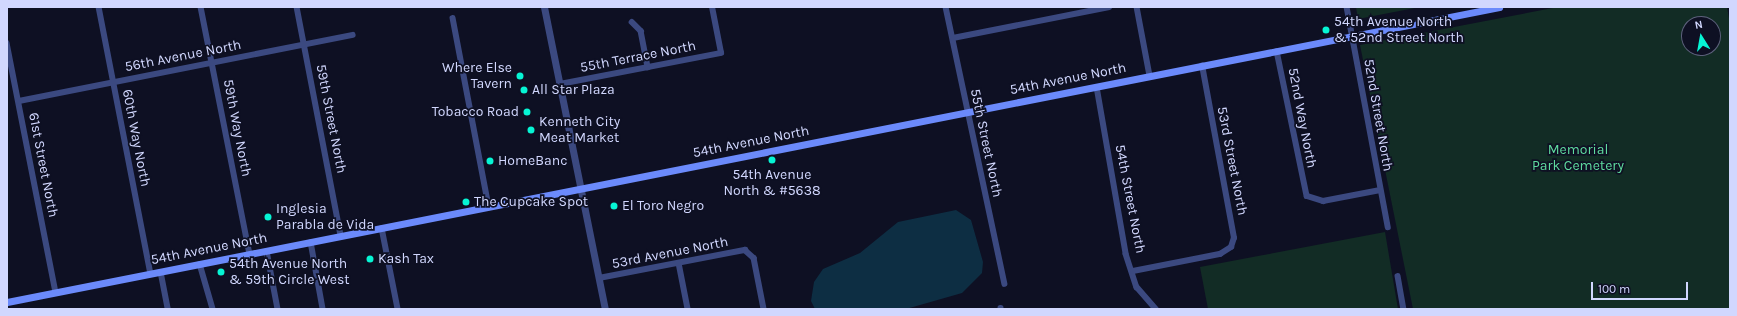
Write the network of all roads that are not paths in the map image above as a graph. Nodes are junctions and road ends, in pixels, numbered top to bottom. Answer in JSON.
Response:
{"nodes":[{"id":1,"x":99,"y":7,"type":"edge"},
{"id":2,"x":201,"y":7,"type":"edge"},
{"id":3,"x":297,"y":7,"type":"edge"},
{"id":4,"x":544,"y":7,"type":"edge"},
{"id":5,"x":712,"y":7,"type":"edge"},
{"id":6,"x":946,"y":7,"type":"edge"},
{"id":7,"x":1109,"y":7,"type":"edge"},
{"id":8,"x":1137,"y":7,"type":"edge"},
{"id":9,"x":1347,"y":7,"type":"edge"},
{"id":10,"x":1499,"y":7,"type":"edge"},
{"id":11,"x":453,"y":18,"type":"dead end"},
{"id":12,"x":632,"y":22,"type":"dead end"},
{"id":13,"x":353,"y":35,"type":"dead end"},
{"id":14,"x":1351,"y":36,"type":"junction"},
{"id":15,"x":953,"y":38,"type":"junction"},
{"id":16,"x":7,"y":43,"type":"edge"},
{"id":17,"x":304,"y":44,"type":"junction"},
{"id":18,"x":1277,"y":51,"type":"junction"},
{"id":19,"x":8,"y":53,"type":"edge"},
{"id":20,"x":212,"y":63,"type":"junction"},
{"id":21,"x":1202,"y":66,"type":"junction"},
{"id":22,"x":648,"y":67,"type":"junction"},
{"id":23,"x":1150,"y":76,"type":"junction"},
{"id":24,"x":113,"y":82,"type":"junction"},
{"id":25,"x":560,"y":84,"type":"junction"},
{"id":26,"x":1097,"y":87,"type":"junction"},
{"id":27,"x":19,"y":101,"type":"junction"},
{"id":28,"x":967,"y":112,"type":"junction"},
{"id":29,"x":582,"y":189,"type":"junction"},
{"id":30,"x":1380,"y":190,"type":"junction"},
{"id":31,"x":489,"y":207,"type":"junction"},
{"id":32,"x":1388,"y":227,"type":"dead end"},
{"id":33,"x":382,"y":228,"type":"junction"},
{"id":34,"x":341,"y":236,"type":"junction"},
{"id":35,"x":311,"y":242,"type":"junction"},
{"id":36,"x":267,"y":251,"type":"junction"},
{"id":37,"x":250,"y":254,"type":"junction"},
{"id":38,"x":679,"y":263,"type":"junction"},
{"id":39,"x":200,"y":264,"type":"junction"},
{"id":40,"x":161,"y":272,"type":"junction"},
{"id":41,"x":1133,"y":272,"type":"junction"},
{"id":42,"x":151,"y":274,"type":"junction"},
{"id":43,"x":1398,"y":276,"type":"dead end"},
{"id":44,"x":599,"y":278,"type":"junction"},
{"id":45,"x":1005,"y":284,"type":"dead end"},
{"id":46,"x":56,"y":292,"type":"junction"},
{"id":47,"x":7,"y":302,"type":"edge"},
{"id":48,"x":168,"y":309,"type":"edge"},
{"id":49,"x":214,"y":309,"type":"edge"},
{"id":50,"x":278,"y":309,"type":"edge"},
{"id":51,"x":323,"y":309,"type":"edge"},
{"id":52,"x":398,"y":309,"type":"edge"},
{"id":53,"x":605,"y":309,"type":"edge"},
{"id":54,"x":688,"y":309,"type":"edge"},
{"id":55,"x":764,"y":309,"type":"edge"},
{"id":56,"x":1156,"y":309,"type":"edge"},
{"id":57,"x":1404,"y":309,"type":"edge"}],
"edges":[{"from":1,"to":24,"type":"street","name":"60th Way North"},
{"from":2,"to":20,"type":"street","name":"59th Way North"},
{"from":3,"to":17,"type":"street","name":"59th Street North"},
{"from":4,"to":25,"type":"street"},
{"from":5,"to":22,"type":"street","name":"55th Terrace North"},
{"from":6,"to":15,"type":"street","name":"55th Street North"},
{"from":7,"to":15,"type":"street"},
{"from":8,"to":23,"type":"street"},
{"from":9,"to":14,"type":"street","name":"52nd Street North"},
{"from":10,"to":14,"type":"main road","name":"54th Avenue North"},
{"from":11,"to":31,"type":"street"},
{"from":12,"to":22,"type":"street"},
{"from":13,"to":17,"type":"street","name":"56th Avenue North"},
{"from":14,"to":18,"type":"main road","name":"54th Avenue North"},
{"from":14,"to":30,"type":"street","name":"52nd Street North"},
{"from":15,"to":28,"type":"street","name":"55th Street North"},
{"from":16,"to":19,"type":"street","name":"61st Street North"},
{"from":17,"to":20,"type":"street","name":"56th Avenue North"},
{"from":17,"to":34,"type":"street","name":"59th Street North"},
{"from":18,"to":21,"type":"main road","name":"54th Avenue North"},
{"from":18,"to":30,"type":"street","name":"52nd Way North"},
{"from":19,"to":27,"type":"street","name":"61st Street North"},
{"from":20,"to":24,"type":"street","name":"56th Avenue North"},
{"from":20,"to":37,"type":"street","name":"59th Way North"},
{"from":21,"to":23,"type":"main road","name":"54th Avenue North"},
{"from":21,"to":41,"type":"street","name":"53rd Street North"},
{"from":22,"to":25,"type":"street","name":"55th Terrace North"},
{"from":23,"to":26,"type":"main road","name":"54th Avenue North"},
{"from":24,"to":27,"type":"street","name":"56th Avenue North"},
{"from":24,"to":42,"type":"street","name":"60th Way North"},
{"from":25,"to":29,"type":"street"},
{"from":26,"to":28,"type":"main road","name":"54th Avenue North"},
{"from":26,"to":41,"type":"street","name":"54th Street North"},
{"from":27,"to":46,"type":"street","name":"61st Street North"},
{"from":28,"to":29,"type":"main road","name":"54th Avenue North"},
{"from":28,"to":45,"type":"street","name":"55th Street North"},
{"from":29,"to":31,"type":"main road","name":"54th Avenue North"},
{"from":29,"to":44,"type":"street"},
{"from":30,"to":32,"type":"street","name":"52nd Street North"},
{"from":31,"to":33,"type":"main road","name":"54th Avenue North"},
{"from":33,"to":34,"type":"main road","name":"54th Avenue North"},
{"from":33,"to":52,"type":"street"},
{"from":34,"to":35,"type":"main road","name":"54th Avenue North"},
{"from":35,"to":36,"type":"main road","name":"54th Avenue North"},
{"from":35,"to":51,"type":"street"},
{"from":36,"to":37,"type":"main road","name":"54th Avenue North"},
{"from":36,"to":50,"type":"street"},
{"from":37,"to":39,"type":"main road","name":"54th Avenue North"},
{"from":38,"to":44,"type":"street","name":"53rd Avenue North"},
{"from":38,"to":54,"type":"street"},
{"from":38,"to":55,"type":"street","name":"53rd Avenue North"},
{"from":39,"to":40,"type":"main road","name":"54th Avenue North"},
{"from":39,"to":49,"type":"street"},
{"from":40,"to":42,"type":"main road","name":"54th Avenue North"},
{"from":40,"to":48,"type":"street"},
{"from":41,"to":56,"type":"street","name":"54th Street North"},
{"from":42,"to":46,"type":"main road","name":"54th Avenue North"},
{"from":43,"to":57,"type":"street"},
{"from":44,"to":53,"type":"street"},
{"from":46,"to":47,"type":"main road","name":"54th Avenue North"}]}
